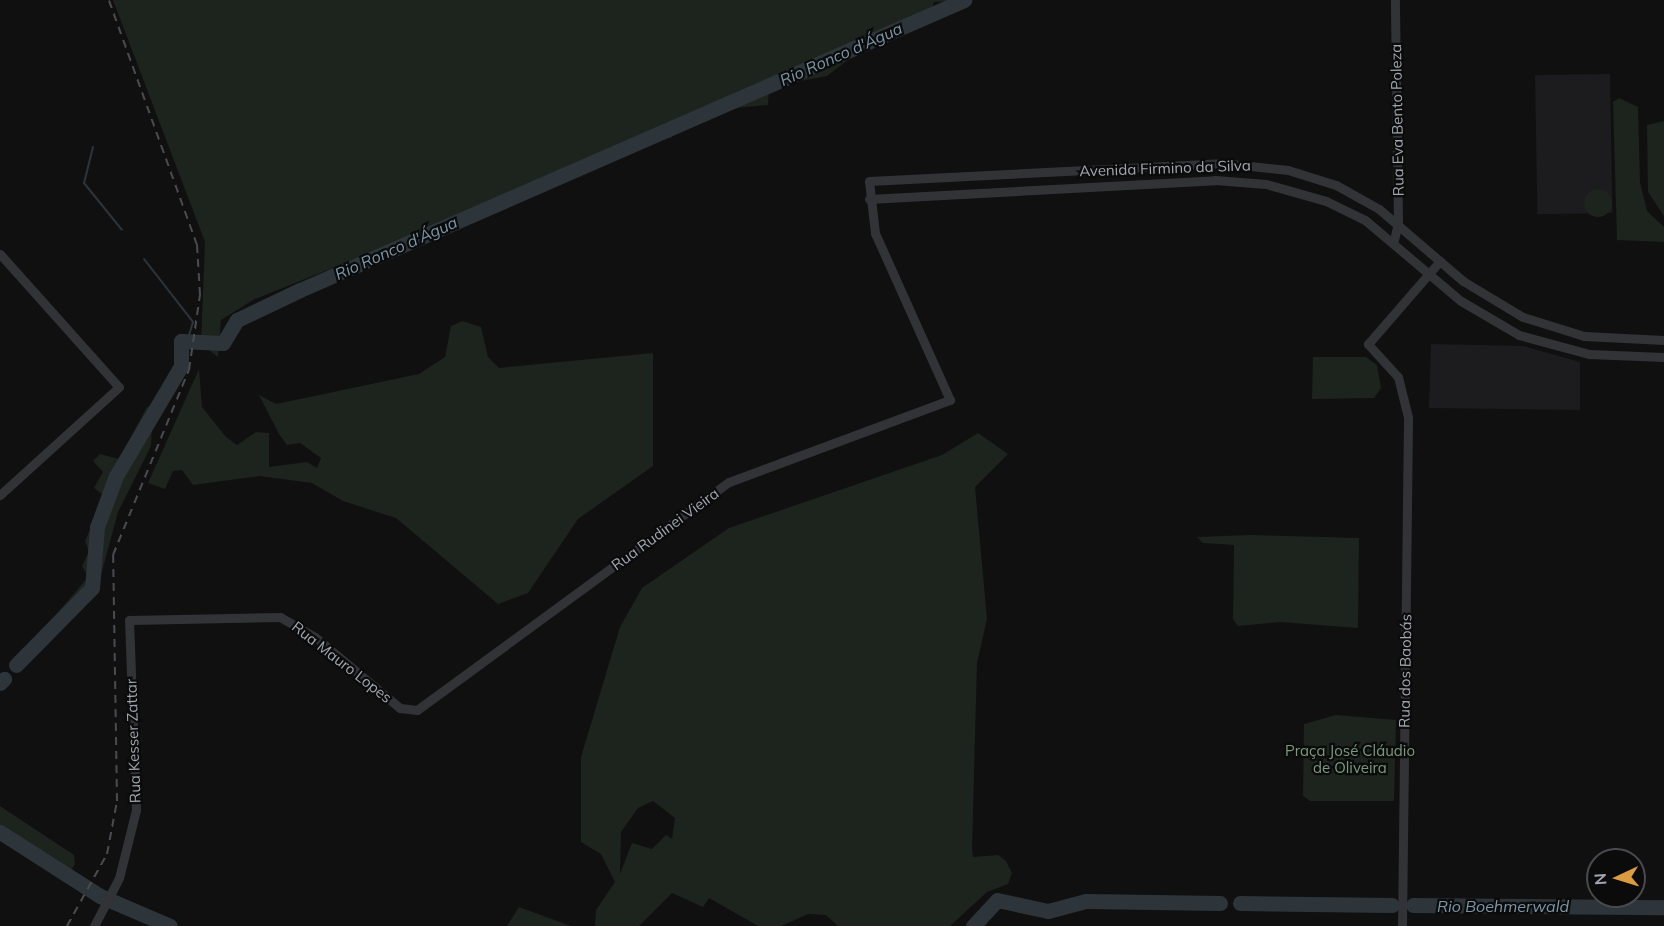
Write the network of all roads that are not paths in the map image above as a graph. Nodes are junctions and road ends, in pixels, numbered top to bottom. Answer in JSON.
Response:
{"nodes":[{"id":1,"x":1395,"y":0,"type":"edge"},
{"id":2,"x":1097,"y":169,"type":"junction"},
{"id":3,"x":1098,"y":186,"type":"junction"},
{"id":4,"x":869,"y":199,"type":"junction"},
{"id":5,"x":1398,"y":222,"type":"junction"},
{"id":6,"x":1394,"y":240,"type":"junction"},
{"id":7,"x":0,"y":254,"type":"edge"},
{"id":8,"x":1440,"y":261,"type":"junction"},
{"id":9,"x":1429,"y":274,"type":"junction"},
{"id":10,"x":1664,"y":340,"type":"edge"},
{"id":11,"x":1664,"y":357,"type":"edge"},
{"id":12,"x":0,"y":495,"type":"edge"},
{"id":13,"x":129,"y":620,"type":"joint"},
{"id":14,"x":409,"y":711,"type":"joint"},
{"id":15,"x":94,"y":926,"type":"edge"},
{"id":16,"x":1402,"y":926,"type":"edge"}],
"edges":[{"from":1,"to":5,"type":"street","name":"Rua Eva Bento Poleza"},
{"from":2,"to":3,"type":"street"},
{"from":2,"to":4,"type":"street","name":"Avenida Firmino da Silva"},
{"from":2,"to":5,"type":"street","name":"Avenida Firmino da Silva"},
{"from":3,"to":4,"type":"street","name":"Avenida Firmino da Silva"},
{"from":3,"to":6,"type":"street","name":"Avenida Firmino da Silva"},
{"from":4,"to":14,"type":"street","name":"Rua Rudinei Vieira"},
{"from":5,"to":6,"type":"street","name":"Rua Eva Bento Poleza"},
{"from":5,"to":8,"type":"street","name":"Avenida Firmino da Silva"},
{"from":6,"to":9,"type":"street","name":"Avenida Firmino da Silva"},
{"from":7,"to":12,"type":"street"},
{"from":8,"to":9,"type":"street"},
{"from":8,"to":10,"type":"street","name":"Avenida Firmino da Silva"},
{"from":9,"to":11,"type":"street","name":"Avenida Firmino da Silva"},
{"from":9,"to":16,"type":"street","name":"Rua dos Baobás"},
{"from":13,"to":14,"type":"street","name":"Rua Mauro Lopes"},
{"from":13,"to":15,"type":"street","name":"Rua Kesser Zattar"}]}
